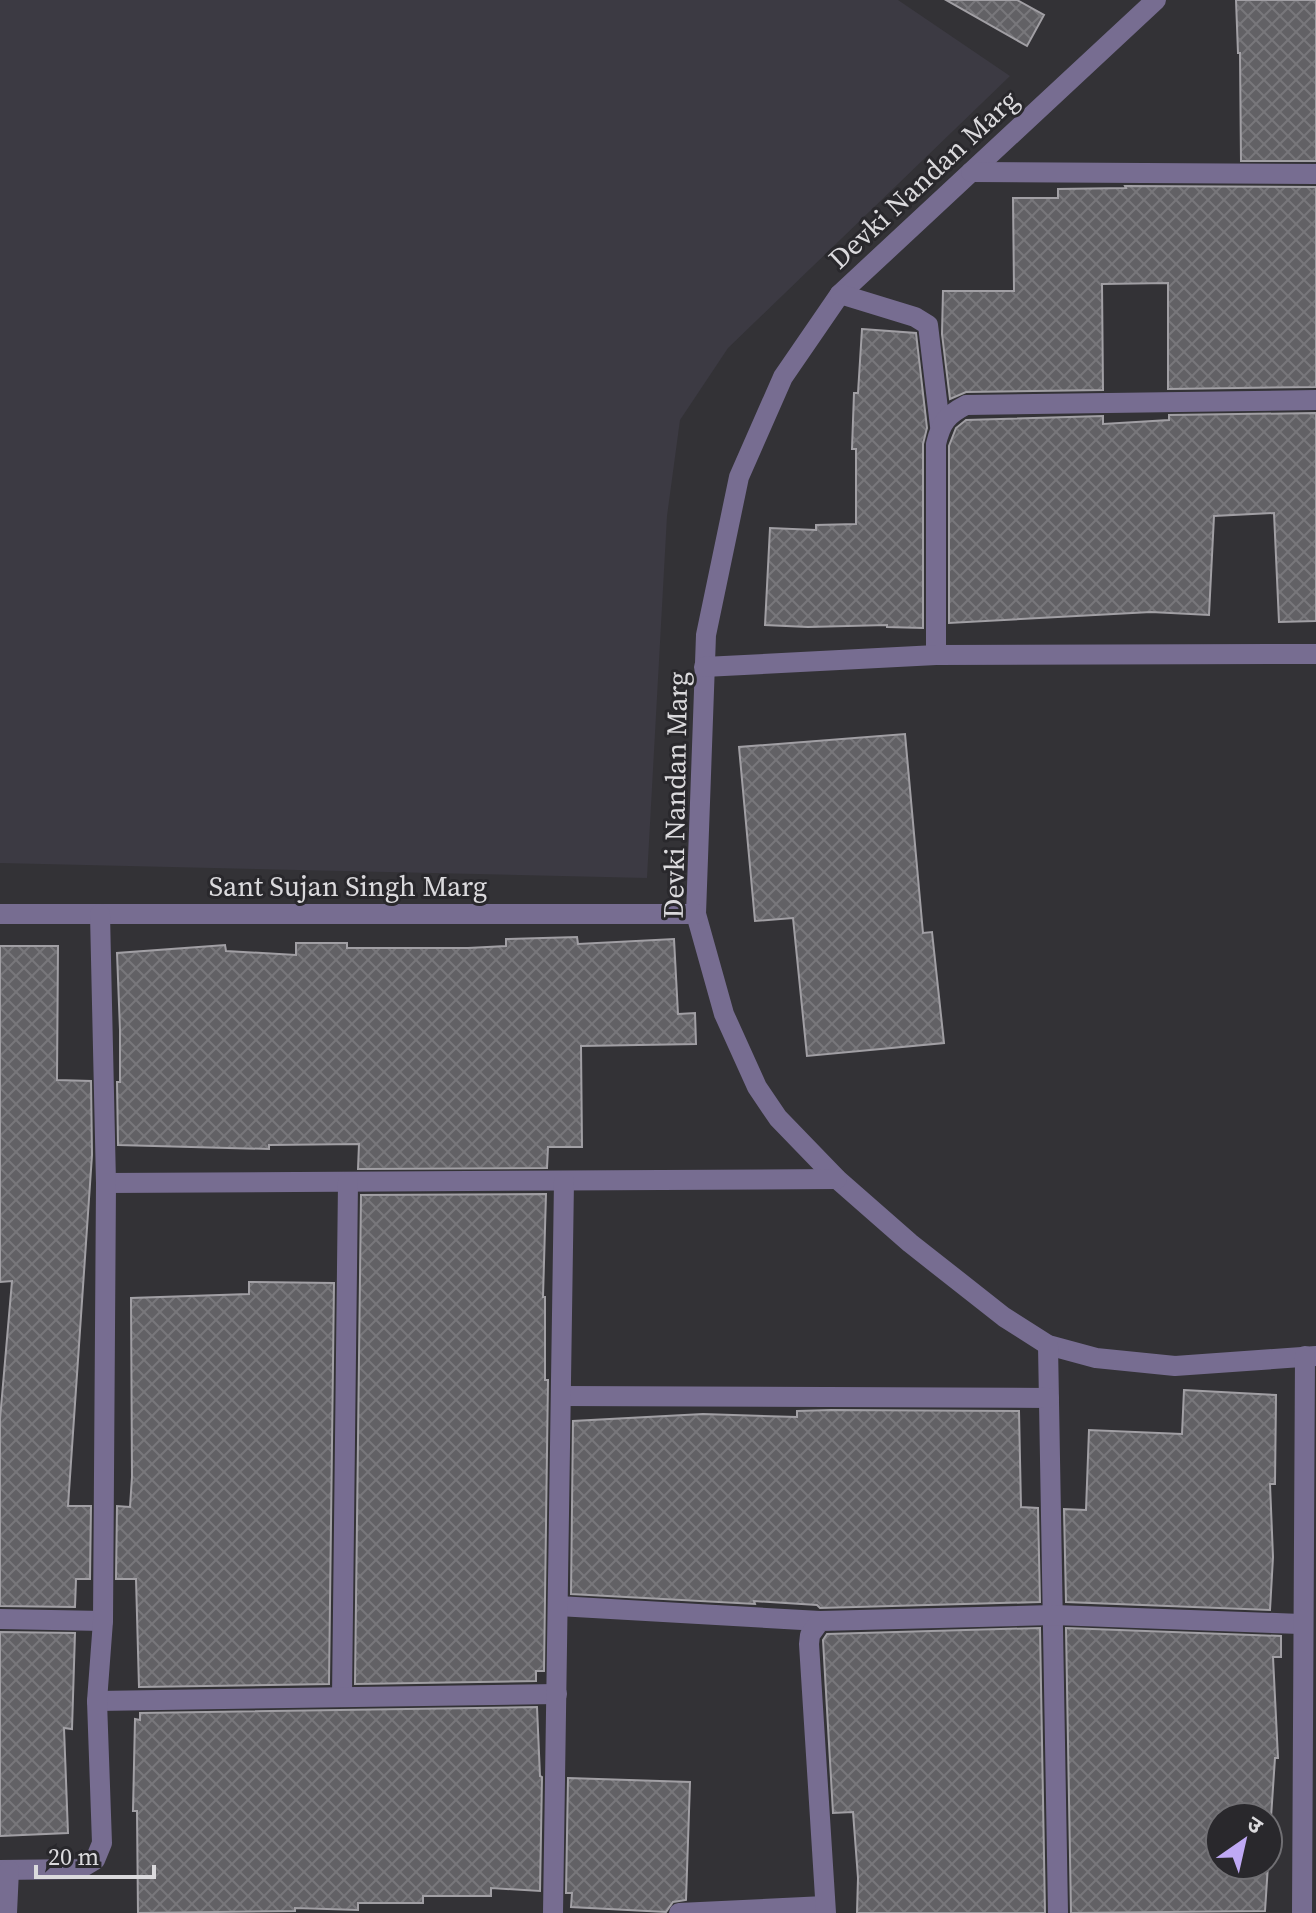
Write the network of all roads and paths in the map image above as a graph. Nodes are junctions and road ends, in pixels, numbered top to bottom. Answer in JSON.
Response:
{"nodes":[{"id":1,"x":1156,"y":0,"type":"edge"},
{"id":2,"x":971,"y":172,"type":"junction"},
{"id":3,"x":1316,"y":174,"type":"edge"},
{"id":4,"x":840,"y":294,"type":"junction"},
{"id":5,"x":1316,"y":400,"type":"edge"},
{"id":6,"x":940,"y":426,"type":"junction"},
{"id":7,"x":1316,"y":654,"type":"edge"},
{"id":8,"x":936,"y":655,"type":"junction"},
{"id":9,"x":704,"y":667,"type":"junction"},
{"id":10,"x":0,"y":914,"type":"edge"},
{"id":11,"x":100,"y":914,"type":"junction"},
{"id":12,"x":696,"y":914,"type":"junction"},
{"id":13,"x":837,"y":1179,"type":"junction"},
{"id":14,"x":564,"y":1181,"type":"junction"},
{"id":15,"x":348,"y":1182,"type":"junction"},
{"id":16,"x":106,"y":1183,"type":"junction"},
{"id":17,"x":1048,"y":1345,"type":"junction"},
{"id":18,"x":1310,"y":1356,"type":"edge"},
{"id":19,"x":561,"y":1396,"type":"junction"},
{"id":20,"x":1049,"y":1398,"type":"junction"},
{"id":21,"x":558,"y":1606,"type":"junction"},
{"id":22,"x":1054,"y":1615,"type":"junction"},
{"id":23,"x":0,"y":1619,"type":"edge"},
{"id":24,"x":103,"y":1621,"type":"junction"},
{"id":25,"x":820,"y":1621,"type":"junction"},
{"id":26,"x":1303,"y":1621,"type":"junction"},
{"id":27,"x":1309,"y":1689,"type":"edge"},
{"id":28,"x":557,"y":1694,"type":"junction"},
{"id":29,"x":342,"y":1697,"type":"junction"},
{"id":30,"x":97,"y":1701,"type":"junction"},
{"id":31,"x":5,"y":1870,"type":"edge"},
{"id":32,"x":826,"y":1910,"type":"edge"},
{"id":33,"x":7,"y":1913,"type":"edge"},
{"id":34,"x":553,"y":1913,"type":"edge"},
{"id":35,"x":679,"y":1913,"type":"edge"},
{"id":36,"x":1058,"y":1913,"type":"edge"},
{"id":37,"x":1302,"y":1913,"type":"edge"}],
"edges":[{"from":1,"to":2,"type":"street","name":"Devki Nandan Marg"},
{"from":2,"to":3,"type":"street"},
{"from":2,"to":4,"type":"street","name":"Devki Nandan Marg"},
{"from":4,"to":6,"type":"street"},
{"from":4,"to":9,"type":"street","name":"Devki Nandan Marg"},
{"from":5,"to":6,"type":"street"},
{"from":6,"to":8,"type":"street"},
{"from":7,"to":8,"type":"street"},
{"from":8,"to":9,"type":"street"},
{"from":9,"to":12,"type":"street","name":"Devki Nandan Marg"},
{"from":10,"to":11,"type":"street","name":"Sant Sujan Singh Marg"},
{"from":11,"to":12,"type":"street","name":"Sant Sujan Singh Marg"},
{"from":11,"to":16,"type":"street"},
{"from":12,"to":13,"type":"street","name":"Devki Nandan Marg"},
{"from":13,"to":14,"type":"street"},
{"from":13,"to":17,"type":"street","name":"Devki Nandan Marg"},
{"from":14,"to":15,"type":"street"},
{"from":14,"to":19,"type":"street"},
{"from":15,"to":16,"type":"street"},
{"from":15,"to":29,"type":"street"},
{"from":16,"to":24,"type":"street"},
{"from":17,"to":18,"type":"street","name":"Devki Nandan Marg"},
{"from":17,"to":20,"type":"street"},
{"from":18,"to":26,"type":"street"},
{"from":19,"to":20,"type":"street"},
{"from":19,"to":21,"type":"street"},
{"from":20,"to":22,"type":"street"},
{"from":21,"to":25,"type":"street"},
{"from":21,"to":28,"type":"street"},
{"from":22,"to":25,"type":"street"},
{"from":22,"to":26,"type":"street"},
{"from":22,"to":36,"type":"street"},
{"from":23,"to":24,"type":"street"},
{"from":24,"to":30,"type":"street"},
{"from":25,"to":32,"type":"street"},
{"from":26,"to":27,"type":"street"},
{"from":27,"to":37,"type":"street"},
{"from":28,"to":29,"type":"street"},
{"from":28,"to":34,"type":"street"},
{"from":29,"to":30,"type":"street"},
{"from":30,"to":31,"type":"street"},
{"from":31,"to":33,"type":"street"},
{"from":32,"to":35,"type":"street"}]}
